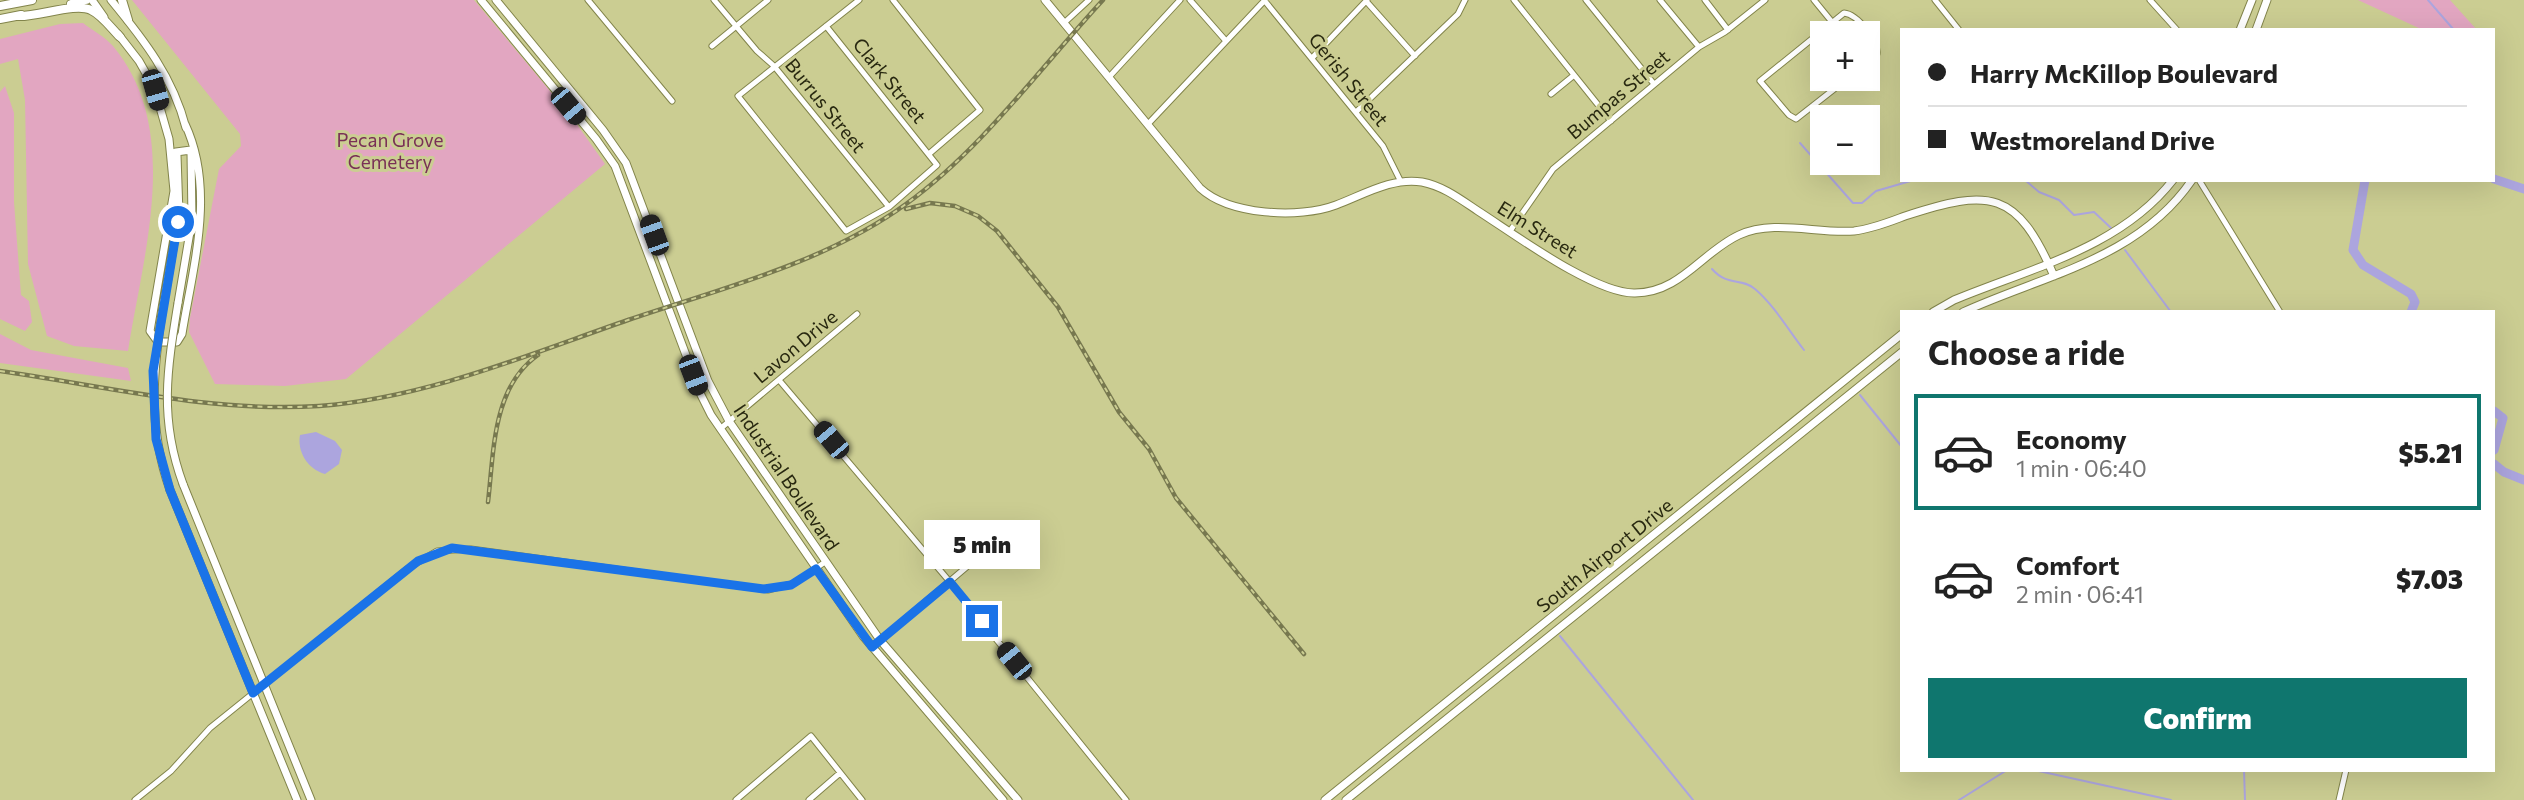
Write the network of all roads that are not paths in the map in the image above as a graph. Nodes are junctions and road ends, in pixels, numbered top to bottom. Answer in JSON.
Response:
{"nodes":[{"id":1,"x":32,"y":0,"type":"edge"},
{"id":2,"x":86,"y":0,"type":"edge"},
{"id":3,"x":93,"y":0,"type":"edge"},
{"id":4,"x":111,"y":0,"type":"edge"},
{"id":5,"x":122,"y":0,"type":"edge"},
{"id":6,"x":481,"y":0,"type":"edge"},
{"id":7,"x":496,"y":0,"type":"edge"},
{"id":8,"x":588,"y":0,"type":"edge"},
{"id":9,"x":714,"y":0,"type":"edge"},
{"id":10,"x":768,"y":0,"type":"edge"},
{"id":11,"x":859,"y":0,"type":"edge"},
{"id":12,"x":893,"y":0,"type":"edge"},
{"id":13,"x":1045,"y":0,"type":"edge"},
{"id":14,"x":1088,"y":0,"type":"edge"},
{"id":15,"x":1180,"y":0,"type":"edge"},
{"id":16,"x":1191,"y":0,"type":"edge"},
{"id":17,"x":1264,"y":0,"type":"edge"},
{"id":18,"x":1366,"y":0,"type":"edge"},
{"id":19,"x":1465,"y":0,"type":"edge"},
{"id":20,"x":1514,"y":0,"type":"edge"},
{"id":21,"x":1586,"y":0,"type":"edge"},
{"id":22,"x":1660,"y":0,"type":"edge"},
{"id":23,"x":1704,"y":0,"type":"edge"},
{"id":24,"x":1765,"y":0,"type":"edge"},
{"id":25,"x":1814,"y":0,"type":"edge"},
{"id":26,"x":1935,"y":0,"type":"edge"},
{"id":27,"x":2150,"y":0,"type":"edge"},
{"id":28,"x":2252,"y":0,"type":"edge"},
{"id":29,"x":2267,"y":0,"type":"edge"},
{"id":30,"x":0,"y":6,"type":"edge"},
{"id":31,"x":503,"y":9,"type":"junction"},
{"id":32,"x":18,"y":16,"type":"junction"},
{"id":33,"x":495,"y":16,"type":"junction"},
{"id":34,"x":0,"y":19,"type":"edge"},
{"id":35,"x":128,"y":20,"type":"junction"},
{"id":36,"x":1831,"y":21,"type":"edge"},
{"id":37,"x":1834,"y":21,"type":"edge"},
{"id":38,"x":1855,"y":21,"type":"edge"},
{"id":39,"x":1064,"y":23,"type":"junction"},
{"id":40,"x":2172,"y":23,"type":"junction"},
{"id":41,"x":826,"y":26,"type":"junction"},
{"id":42,"x":736,"y":27,"type":"junction"},
{"id":43,"x":1957,"y":28,"type":"edge"},
{"id":44,"x":2168,"y":28,"type":"edge"},
{"id":45,"x":2176,"y":28,"type":"edge"},
{"id":46,"x":2241,"y":28,"type":"edge"},
{"id":47,"x":2257,"y":28,"type":"edge"},
{"id":48,"x":1728,"y":30,"type":"junction"},
{"id":49,"x":120,"y":37,"type":"junction"},
{"id":50,"x":1810,"y":40,"type":"edge"},
{"id":51,"x":1226,"y":41,"type":"junction"},
{"id":52,"x":712,"y":46,"type":"dead end"},
{"id":53,"x":1699,"y":47,"type":"junction"},
{"id":54,"x":540,"y":55,"type":"junction"},
{"id":55,"x":1415,"y":56,"type":"junction"},
{"id":56,"x":1312,"y":58,"type":"junction"},
{"id":57,"x":531,"y":62,"type":"junction"},
{"id":58,"x":549,"y":66,"type":"junction"},
{"id":59,"x":774,"y":66,"type":"junction"},
{"id":60,"x":541,"y":73,"type":"junction"},
{"id":61,"x":1110,"y":76,"type":"junction"},
{"id":62,"x":1573,"y":76,"type":"junction"},
{"id":63,"x":1654,"y":84,"type":"junction"},
{"id":64,"x":155,"y":90,"type":"junction"},
{"id":65,"x":1831,"y":91,"type":"edge"},
{"id":66,"x":1551,"y":94,"type":"dead end"},
{"id":67,"x":672,"y":101,"type":"dead end"},
{"id":68,"x":1356,"y":112,"type":"junction"},
{"id":69,"x":1611,"y":121,"type":"junction"},
{"id":70,"x":185,"y":124,"type":"junction"},
{"id":71,"x":1148,"y":124,"type":"junction"},
{"id":72,"x":191,"y":150,"type":"junction"},
{"id":73,"x":176,"y":152,"type":"junction"},
{"id":74,"x":930,"y":153,"type":"junction"},
{"id":75,"x":1402,"y":182,"type":"junction"},
{"id":76,"x":2171,"y":182,"type":"edge"},
{"id":77,"x":2190,"y":182,"type":"edge"},
{"id":78,"x":2200,"y":182,"type":"edge"},
{"id":79,"x":889,"y":207,"type":"junction"},
{"id":80,"x":1510,"y":231,"type":"junction"},
{"id":81,"x":654,"y":235,"type":"junction"},
{"id":82,"x":644,"y":241,"type":"junction"},
{"id":83,"x":2048,"y":262,"type":"junction"},
{"id":84,"x":668,"y":273,"type":"junction"},
{"id":85,"x":2054,"y":276,"type":"junction"},
{"id":86,"x":1936,"y":310,"type":"edge"},
{"id":87,"x":1968,"y":310,"type":"edge"},
{"id":88,"x":2279,"y":310,"type":"edge"},
{"id":89,"x":857,"y":314,"type":"dead end"},
{"id":90,"x":1900,"y":336,"type":"edge"},
{"id":91,"x":1900,"y":354,"type":"edge"},
{"id":92,"x":779,"y":380,"type":"junction"},
{"id":93,"x":729,"y":421,"type":"junction"},
{"id":94,"x":720,"y":429,"type":"junction"},
{"id":95,"x":976,"y":559,"type":"dead end"},
{"id":96,"x":825,"y":562,"type":"junction"},
{"id":97,"x":816,"y":569,"type":"junction"},
{"id":98,"x":950,"y":582,"type":"junction"},
{"id":99,"x":880,"y":640,"type":"junction"},
{"id":100,"x":872,"y":647,"type":"junction"},
{"id":101,"x":265,"y":683,"type":"junction"},
{"id":102,"x":253,"y":693,"type":"junction"},
{"id":103,"x":1394,"y":745,"type":"junction"},
{"id":104,"x":972,"y":747,"type":"junction"},
{"id":105,"x":964,"y":754,"type":"junction"},
{"id":106,"x":1403,"y":757,"type":"junction"},
{"id":107,"x":2346,"y":772,"type":"edge"},
{"id":108,"x":840,"y":773,"type":"junction"},
{"id":109,"x":135,"y":800,"type":"edge"},
{"id":110,"x":297,"y":800,"type":"edge"},
{"id":111,"x":311,"y":800,"type":"edge"},
{"id":112,"x":736,"y":800,"type":"edge"},
{"id":113,"x":808,"y":800,"type":"edge"},
{"id":114,"x":862,"y":800,"type":"edge"},
{"id":115,"x":1003,"y":800,"type":"edge"},
{"id":116,"x":1018,"y":800,"type":"edge"},
{"id":117,"x":1126,"y":800,"type":"edge"},
{"id":118,"x":1325,"y":800,"type":"edge"},
{"id":119,"x":1346,"y":800,"type":"edge"},
{"id":120,"x":2339,"y":800,"type":"edge"}],
"edges":[{"from":1,"to":30,"type":"main road"},
{"from":2,"to":32,"type":"main road"},
{"from":3,"to":49,"type":"main road"},
{"from":4,"to":35,"type":"main road"},
{"from":5,"to":35,"type":"main road"},
{"from":6,"to":33,"type":"main road","name":"Industrial Boulevard"},
{"from":7,"to":31,"type":"main road","name":"Industrial Boulevard"},
{"from":8,"to":67,"type":"street"},
{"from":9,"to":42,"type":"street","name":"Burrus Street"},
{"from":10,"to":42,"type":"street"},
{"from":11,"to":41,"type":"street"},
{"from":12,"to":74,"type":"street"},
{"from":13,"to":39,"type":"main road","name":"Elm Street"},
{"from":14,"to":39,"type":"street"},
{"from":15,"to":61,"type":"street"},
{"from":16,"to":51,"type":"street"},
{"from":17,"to":51,"type":"street"},
{"from":17,"to":56,"type":"street","name":"Gerish Street"},
{"from":18,"to":55,"type":"street"},
{"from":18,"to":56,"type":"street"},
{"from":19,"to":55,"type":"street"},
{"from":20,"to":62,"type":"street"},
{"from":21,"to":63,"type":"street"},
{"from":22,"to":53,"type":"street"},
{"from":23,"to":48,"type":"street"},
{"from":24,"to":48,"type":"street","name":"Bumpas Street"},
{"from":25,"to":36,"type":"street"},
{"from":26,"to":43,"type":"street"},
{"from":27,"to":40,"type":"street"},
{"from":28,"to":46,"type":"main road"},
{"from":29,"to":47,"type":"main road"},
{"from":31,"to":33,"type":"main road"},
{"from":31,"to":54,"type":"main road","name":"Industrial Boulevard"},
{"from":32,"to":34,"type":"main road"},
{"from":32,"to":49,"type":"main road"},
{"from":33,"to":57,"type":"main road","name":"Industrial Boulevard"},
{"from":35,"to":70,"type":"main road"},
{"from":37,"to":38,"type":"street"},
{"from":39,"to":61,"type":"main road","name":"Elm Street"},
{"from":40,"to":44,"type":"street"},
{"from":40,"to":45,"type":"street"},
{"from":41,"to":59,"type":"street"},
{"from":41,"to":74,"type":"street","name":"Clark Street"},
{"from":42,"to":52,"type":"street"},
{"from":42,"to":59,"type":"street","name":"Burrus Street"},
{"from":48,"to":53,"type":"street","name":"Bumpas Street"},
{"from":49,"to":64,"type":"main road"},
{"from":50,"to":65,"type":"street"},
{"from":51,"to":71,"type":"street"},
{"from":53,"to":63,"type":"street","name":"Bumpas Street"},
{"from":54,"to":57,"type":"main road"},
{"from":54,"to":58,"type":"main road","name":"Industrial Boulevard"},
{"from":55,"to":68,"type":"street"},
{"from":56,"to":68,"type":"street","name":"Gerish Street"},
{"from":57,"to":60,"type":"main road","name":"Industrial Boulevard"},
{"from":58,"to":60,"type":"main road"},
{"from":58,"to":81,"type":"main road","name":"Industrial Boulevard"},
{"from":59,"to":79,"type":"street","name":"Burrus Street"},
{"from":59,"to":79,"type":"street"},
{"from":60,"to":82,"type":"main road","name":"Industrial Boulevard"},
{"from":61,"to":71,"type":"main road","name":"Elm Street"},
{"from":62,"to":66,"type":"street"},
{"from":62,"to":69,"type":"street"},
{"from":63,"to":69,"type":"street","name":"Bumpas Street"},
{"from":64,"to":70,"type":"main road"},
{"from":64,"to":73,"type":"main road"},
{"from":68,"to":75,"type":"street","name":"Gerish Street"},
{"from":69,"to":80,"type":"street","name":"Bumpas Street"},
{"from":70,"to":72,"type":"main road"},
{"from":71,"to":75,"type":"main road","name":"Elm Street"},
{"from":72,"to":73,"type":"main road"},
{"from":72,"to":101,"type":"main road","bridge":true},
{"from":73,"to":102,"type":"main road","bridge":true},
{"from":74,"to":79,"type":"street"},
{"from":75,"to":80,"type":"main road","name":"Elm Street"},
{"from":76,"to":83,"type":"main road"},
{"from":77,"to":85,"type":"main road"},
{"from":78,"to":88,"type":"street"},
{"from":80,"to":83,"type":"main road","name":"Elm Street"},
{"from":81,"to":82,"type":"main road"},
{"from":81,"to":84,"type":"main road","name":"Industrial Boulevard"},
{"from":82,"to":84,"type":"main road"},
{"from":82,"to":94,"type":"main road","name":"Industrial Boulevard"},
{"from":83,"to":85,"type":"main road","name":"Elm Street"},
{"from":83,"to":86,"type":"main road"},
{"from":84,"to":93,"type":"main road","name":"Industrial Boulevard"},
{"from":85,"to":87,"type":"main road"},
{"from":89,"to":92,"type":"street","name":"Lavon Drive"},
{"from":90,"to":103,"type":"main road","name":"South Airport Drive"},
{"from":91,"to":106,"type":"main road","name":"South Airport Drive"},
{"from":92,"to":93,"type":"street","name":"Lavon Drive"},
{"from":92,"to":98,"type":"street"},
{"from":93,"to":94,"type":"street","name":"Lavon Drive"},
{"from":93,"to":96,"type":"main road","name":"Industrial Boulevard"},
{"from":94,"to":97,"type":"main road","name":"Industrial Boulevard"},
{"from":95,"to":98,"type":"street"},
{"from":96,"to":97,"type":"street"},
{"from":96,"to":99,"type":"main road","name":"Industrial Boulevard"},
{"from":97,"to":100,"type":"main road","name":"Industrial Boulevard"},
{"from":97,"to":101,"type":"street"},
{"from":98,"to":99,"type":"street"},
{"from":98,"to":117,"type":"street"},
{"from":99,"to":100,"type":"street"},
{"from":99,"to":104,"type":"main road","name":"Industrial Boulevard"},
{"from":100,"to":105,"type":"main road","name":"Industrial Boulevard"},
{"from":101,"to":102,"type":"street"},
{"from":101,"to":111,"type":"main road"},
{"from":102,"to":109,"type":"street"},
{"from":102,"to":110,"type":"main road"},
{"from":103,"to":106,"type":"main road"},
{"from":103,"to":118,"type":"main road","name":"South Airport Drive"},
{"from":104,"to":105,"type":"main road"},
{"from":104,"to":116,"type":"main road","name":"Industrial Boulevard"},
{"from":105,"to":115,"type":"main road","name":"Industrial Boulevard"},
{"from":106,"to":119,"type":"main road","name":"South Airport Drive"},
{"from":107,"to":120,"type":"street"},
{"from":108,"to":112,"type":"street"},
{"from":108,"to":113,"type":"street"},
{"from":108,"to":114,"type":"street"}]}
